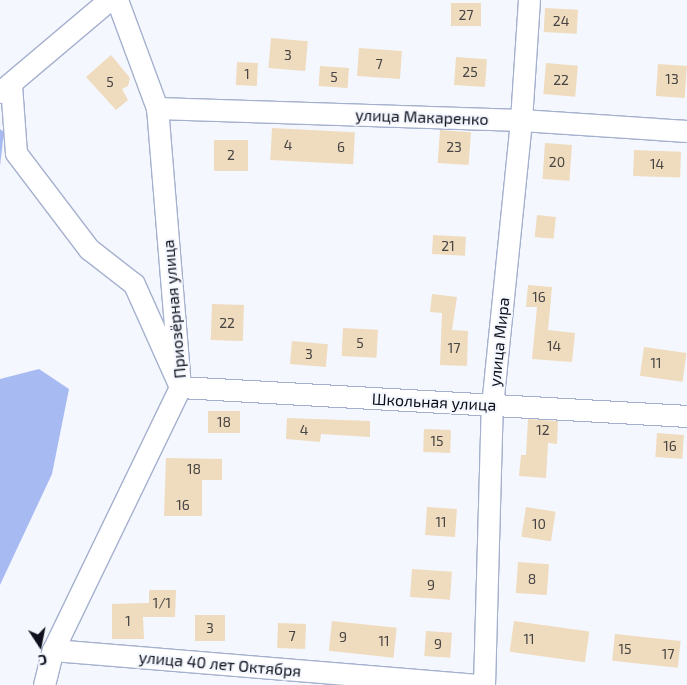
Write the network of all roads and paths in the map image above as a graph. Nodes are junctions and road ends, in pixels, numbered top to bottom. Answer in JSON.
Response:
{"nodes":[{"id":1,"x":109,"y":0,"type":"edge"},
{"id":2,"x":117,"y":0,"type":"edge"},
{"id":3,"x":529,"y":0,"type":"edge"},
{"id":4,"x":5,"y":89,"type":"edge"},
{"id":5,"x":157,"y":108,"type":"junction"},
{"id":6,"x":522,"y":120,"type":"junction"},
{"id":7,"x":687,"y":131,"type":"edge"},
{"id":8,"x":180,"y":387,"type":"junction"},
{"id":9,"x":492,"y":406,"type":"junction"},
{"id":10,"x":687,"y":416,"type":"edge"},
{"id":11,"x":53,"y":650,"type":"junction"},
{"id":12,"x":44,"y":685,"type":"edge"},
{"id":13,"x":478,"y":685,"type":"edge"},
{"id":14,"x":484,"y":685,"type":"edge"}],
"edges":[{"from":1,"to":4,"type":"street"},
{"from":2,"to":5,"type":"street","name":"Приозёрная улица"},
{"from":3,"to":6,"type":"street","name":"улица Мира"},
{"from":4,"to":8,"type":"street"},
{"from":5,"to":6,"type":"street","name":"улица Макаренко"},
{"from":5,"to":8,"type":"street","name":"Приозёрная улица"},
{"from":6,"to":7,"type":"street","name":"улица Макаренко"},
{"from":6,"to":9,"type":"street","name":"улица Мира"},
{"from":8,"to":9,"type":"street","name":"Школьная улица"},
{"from":8,"to":11,"type":"street","name":"Приозёрная улица"},
{"from":9,"to":10,"type":"street","name":"Школьная улица"},
{"from":9,"to":14,"type":"street","name":"улица Мира"},
{"from":11,"to":12,"type":"street","name":"Приозёрная улица"},
{"from":11,"to":13,"type":"street","name":"улица 40 лет Октября"}]}
